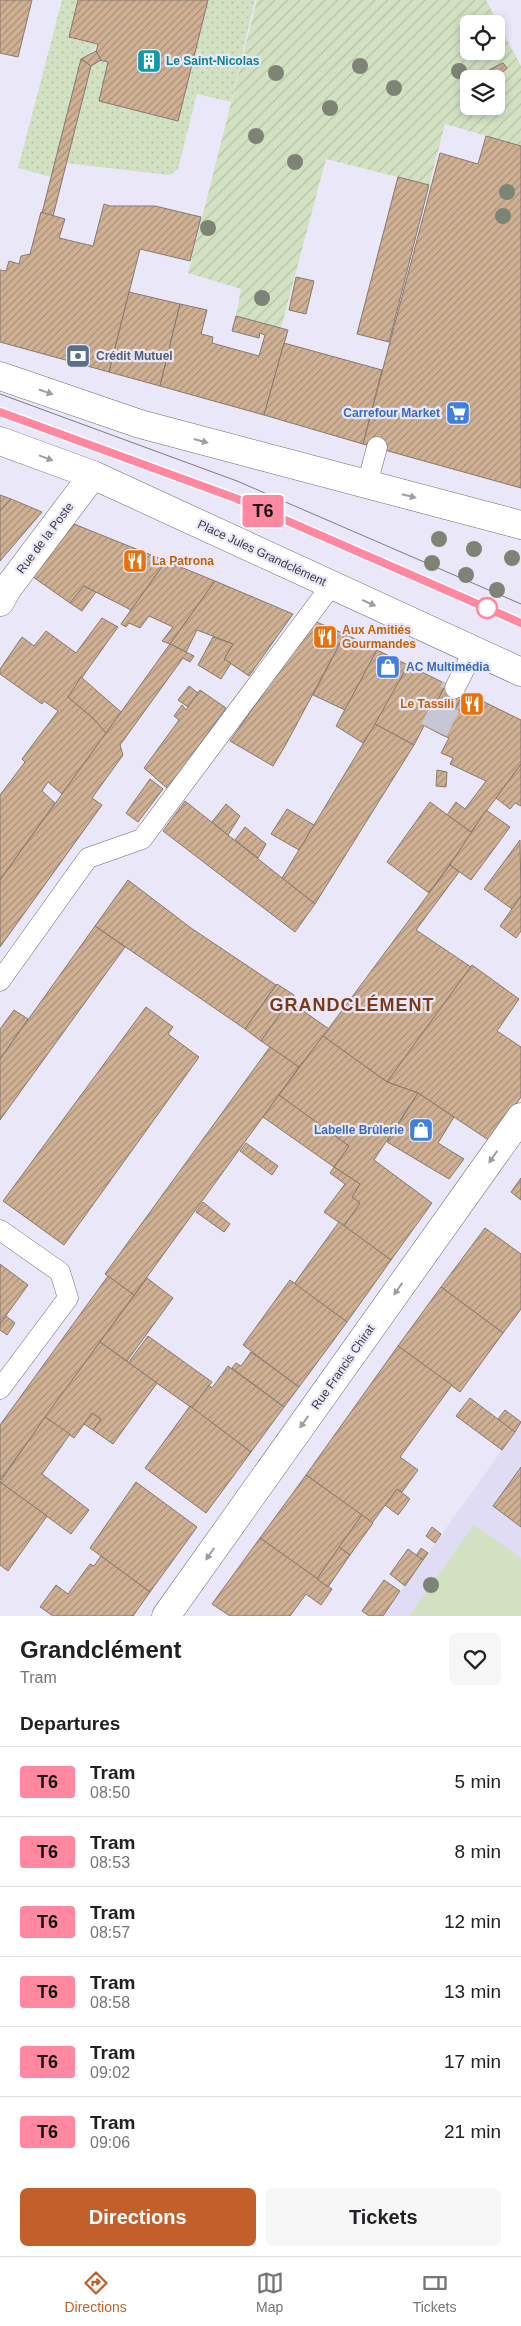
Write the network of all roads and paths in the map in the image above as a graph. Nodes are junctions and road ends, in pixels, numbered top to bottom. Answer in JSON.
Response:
{"nodes":[{"id":1,"x":0,"y":376,"type":"edge"},
{"id":2,"x":0,"y":440,"type":"edge"},
{"id":3,"x":377,"y":447,"type":"dead end"},
{"id":4,"x":93,"y":475,"type":"junction"},
{"id":5,"x":367,"y":486,"type":"junction"},
{"id":6,"x":521,"y":525,"type":"edge"},
{"id":7,"x":332,"y":586,"type":"junction"},
{"id":8,"x":0,"y":602,"type":"edge"},
{"id":9,"x":474,"y":650,"type":"junction"},
{"id":10,"x":521,"y":672,"type":"edge"},
{"id":11,"x":455,"y":688,"type":"tunnel mouth"},
{"id":12,"x":0,"y":981,"type":"edge"},
{"id":13,"x":521,"y":1117,"type":"edge"},
{"id":14,"x":0,"y":1230,"type":"edge"},
{"id":15,"x":0,"y":1389,"type":"edge"},
{"id":16,"x":166,"y":1616,"type":"edge"}],
"edges":[{"from":1,"to":5,"type":"street","one_way":true},
{"from":2,"to":4,"type":"street","name":"Place Jules Grandclément","one_way":true},
{"from":3,"to":5,"type":"lane"},
{"from":4,"to":7,"type":"street","name":"Place Jules Grandclément"},
{"from":4,"to":8,"type":"street","name":"Rue de la Poste"},
{"from":5,"to":6,"type":"street","one_way":true},
{"from":7,"to":9,"type":"street","name":"Place Jules Grandclément","one_way":true},
{"from":7,"to":12,"type":"lane"},
{"from":9,"to":10,"type":"street","name":"Place Jules Grandclément"},
{"from":9,"to":11,"type":"lane"},
{"from":13,"to":16,"type":"street","name":"Rue Francis Chirat","one_way":true},
{"from":14,"to":15,"type":"lane"}]}
